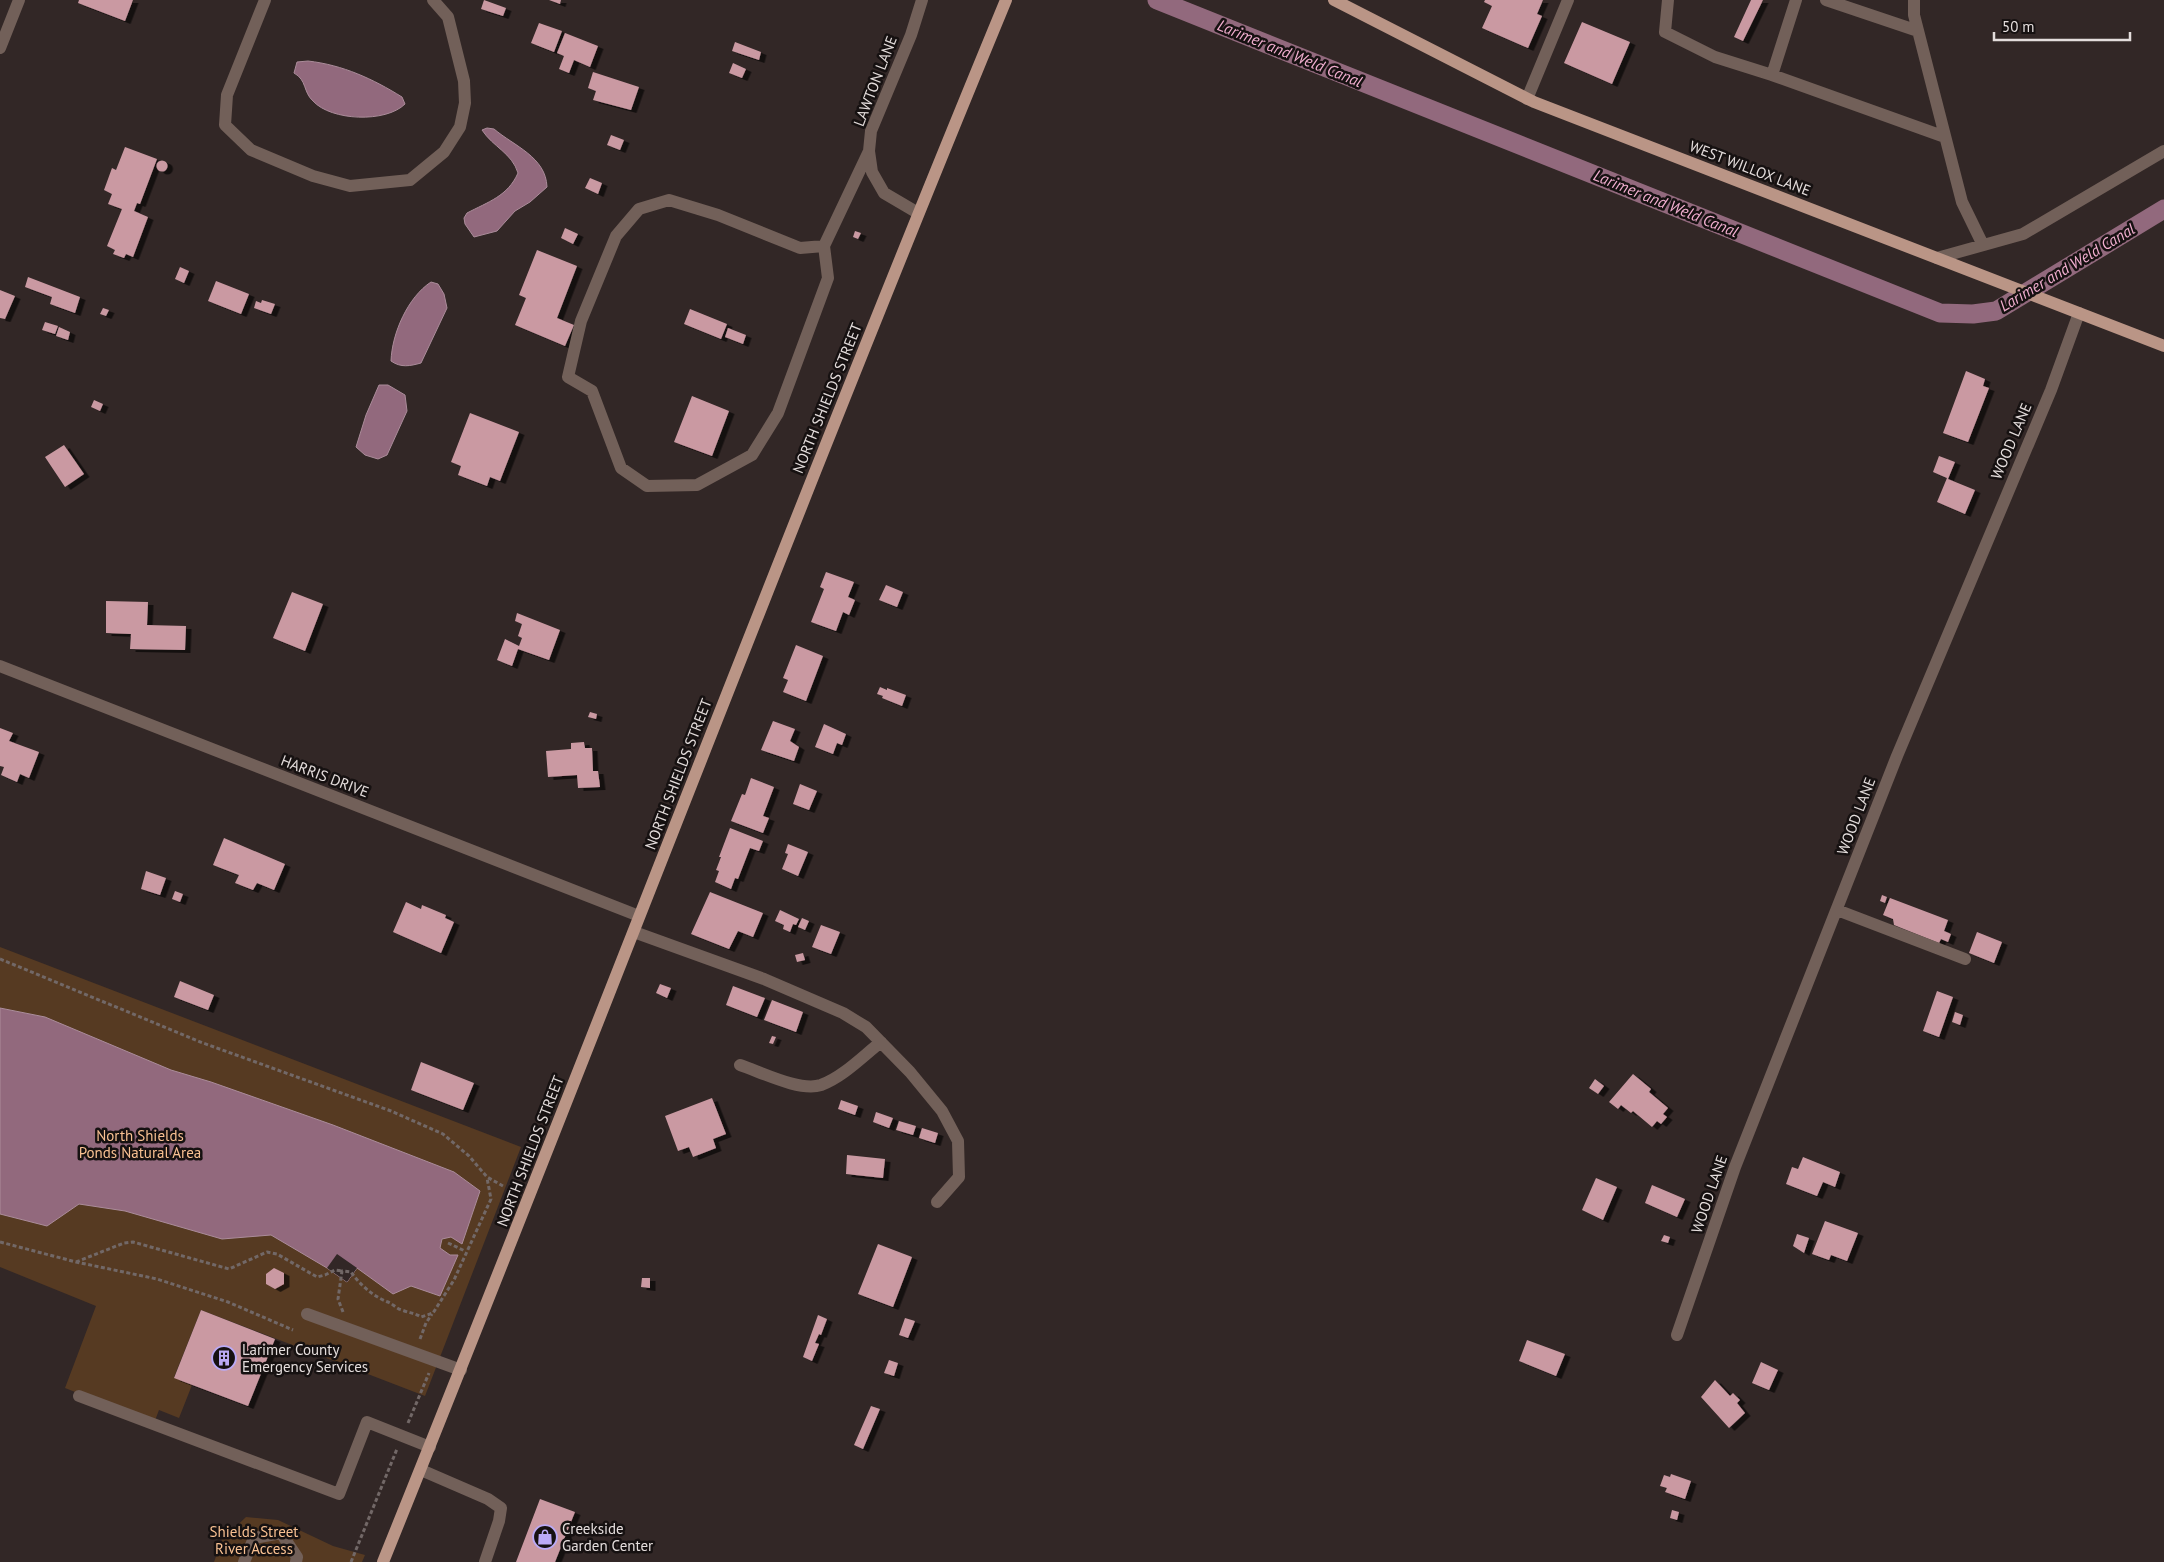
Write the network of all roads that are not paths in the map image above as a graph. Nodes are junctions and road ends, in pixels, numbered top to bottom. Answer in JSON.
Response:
{"nodes":[{"id":1,"x":19,"y":0,"type":"edge"},
{"id":2,"x":265,"y":0,"type":"edge"},
{"id":3,"x":433,"y":0,"type":"edge"},
{"id":4,"x":922,"y":0,"type":"edge"},
{"id":5,"x":1006,"y":0,"type":"edge"},
{"id":6,"x":1334,"y":0,"type":"edge"},
{"id":7,"x":1568,"y":0,"type":"edge"},
{"id":8,"x":1668,"y":0,"type":"edge"},
{"id":9,"x":1796,"y":0,"type":"edge"},
{"id":10,"x":1826,"y":0,"type":"edge"},
{"id":11,"x":1914,"y":0,"type":"edge"},
{"id":12,"x":1918,"y":31,"type":"junction"},
{"id":13,"x":0,"y":48,"type":"edge"},
{"id":14,"x":1772,"y":75,"type":"junction"},
{"id":15,"x":1527,"y":99,"type":"junction"},
{"id":16,"x":1945,"y":138,"type":"junction"},
{"id":17,"x":2164,"y":151,"type":"edge"},
{"id":18,"x":869,"y":152,"type":"junction"},
{"id":19,"x":918,"y":213,"type":"junction"},
{"id":20,"x":1983,"y":245,"type":"junction"},
{"id":21,"x":824,"y":246,"type":"junction"},
{"id":22,"x":1937,"y":258,"type":"junction"},
{"id":23,"x":2079,"y":313,"type":"junction"},
{"id":24,"x":2164,"y":346,"type":"edge"},
{"id":25,"x":0,"y":666,"type":"edge"},
{"id":26,"x":1836,"y":910,"type":"junction"},
{"id":27,"x":640,"y":916,"type":"junction"},
{"id":28,"x":634,"y":932,"type":"junction"},
{"id":29,"x":1965,"y":959,"type":"dead end"},
{"id":30,"x":881,"y":1042,"type":"junction"},
{"id":31,"x":740,"y":1065,"type":"dead end"},
{"id":32,"x":937,"y":1202,"type":"dead end"},
{"id":33,"x":307,"y":1314,"type":"dead end"},
{"id":34,"x":1677,"y":1335,"type":"dead end"},
{"id":35,"x":461,"y":1370,"type":"junction"},
{"id":36,"x":79,"y":1396,"type":"dead end"},
{"id":37,"x":430,"y":1447,"type":"junction"},
{"id":38,"x":421,"y":1470,"type":"junction"},
{"id":39,"x":244,"y":1562,"type":"edge"},
{"id":40,"x":296,"y":1562,"type":"edge"},
{"id":41,"x":383,"y":1562,"type":"edge"},
{"id":42,"x":485,"y":1562,"type":"edge"}],
"edges":[{"from":1,"to":13,"type":"street"},
{"from":2,"to":3,"type":"street"},
{"from":4,"to":18,"type":"street","name":"LAWTON LANE"},
{"from":5,"to":19,"type":"main road","name":"NORTH SHIELDS STREET"},
{"from":6,"to":15,"type":"main road","name":"WEST WILLOX LANE"},
{"from":7,"to":15,"type":"street"},
{"from":8,"to":14,"type":"street"},
{"from":9,"to":14,"type":"street"},
{"from":10,"to":12,"type":"street"},
{"from":11,"to":12,"type":"street"},
{"from":12,"to":16,"type":"street"},
{"from":14,"to":16,"type":"street"},
{"from":15,"to":22,"type":"main road","name":"WEST WILLOX LANE"},
{"from":16,"to":20,"type":"street"},
{"from":17,"to":20,"type":"street"},
{"from":18,"to":19,"type":"street","name":"LAWTON LANE"},
{"from":18,"to":21,"type":"street"},
{"from":19,"to":27,"type":"main road","name":"NORTH SHIELDS STREET"},
{"from":20,"to":22,"type":"street"},
{"from":21,"to":21,"type":"street"},
{"from":22,"to":23,"type":"main road","name":"WEST WILLOX LANE"},
{"from":23,"to":24,"type":"main road","name":"WEST WILLOX LANE"},
{"from":23,"to":26,"type":"street","name":"WOOD LANE"},
{"from":25,"to":27,"type":"street","name":"HARRIS DRIVE"},
{"from":26,"to":29,"type":"street"},
{"from":26,"to":34,"type":"street","name":"WOOD LANE"},
{"from":27,"to":28,"type":"main road","name":"NORTH SHIELDS STREET"},
{"from":28,"to":30,"type":"street"},
{"from":28,"to":35,"type":"main road","name":"NORTH SHIELDS STREET"},
{"from":30,"to":31,"type":"street"},
{"from":30,"to":32,"type":"street"},
{"from":33,"to":35,"type":"street"},
{"from":35,"to":37,"type":"main road","name":"NORTH SHIELDS STREET"},
{"from":36,"to":37,"type":"street"},
{"from":37,"to":38,"type":"main road","name":"NORTH SHIELDS STREET"},
{"from":38,"to":41,"type":"main road","name":"NORTH SHIELDS STREET"},
{"from":38,"to":42,"type":"street"},
{"from":39,"to":40,"type":"street"}]}
